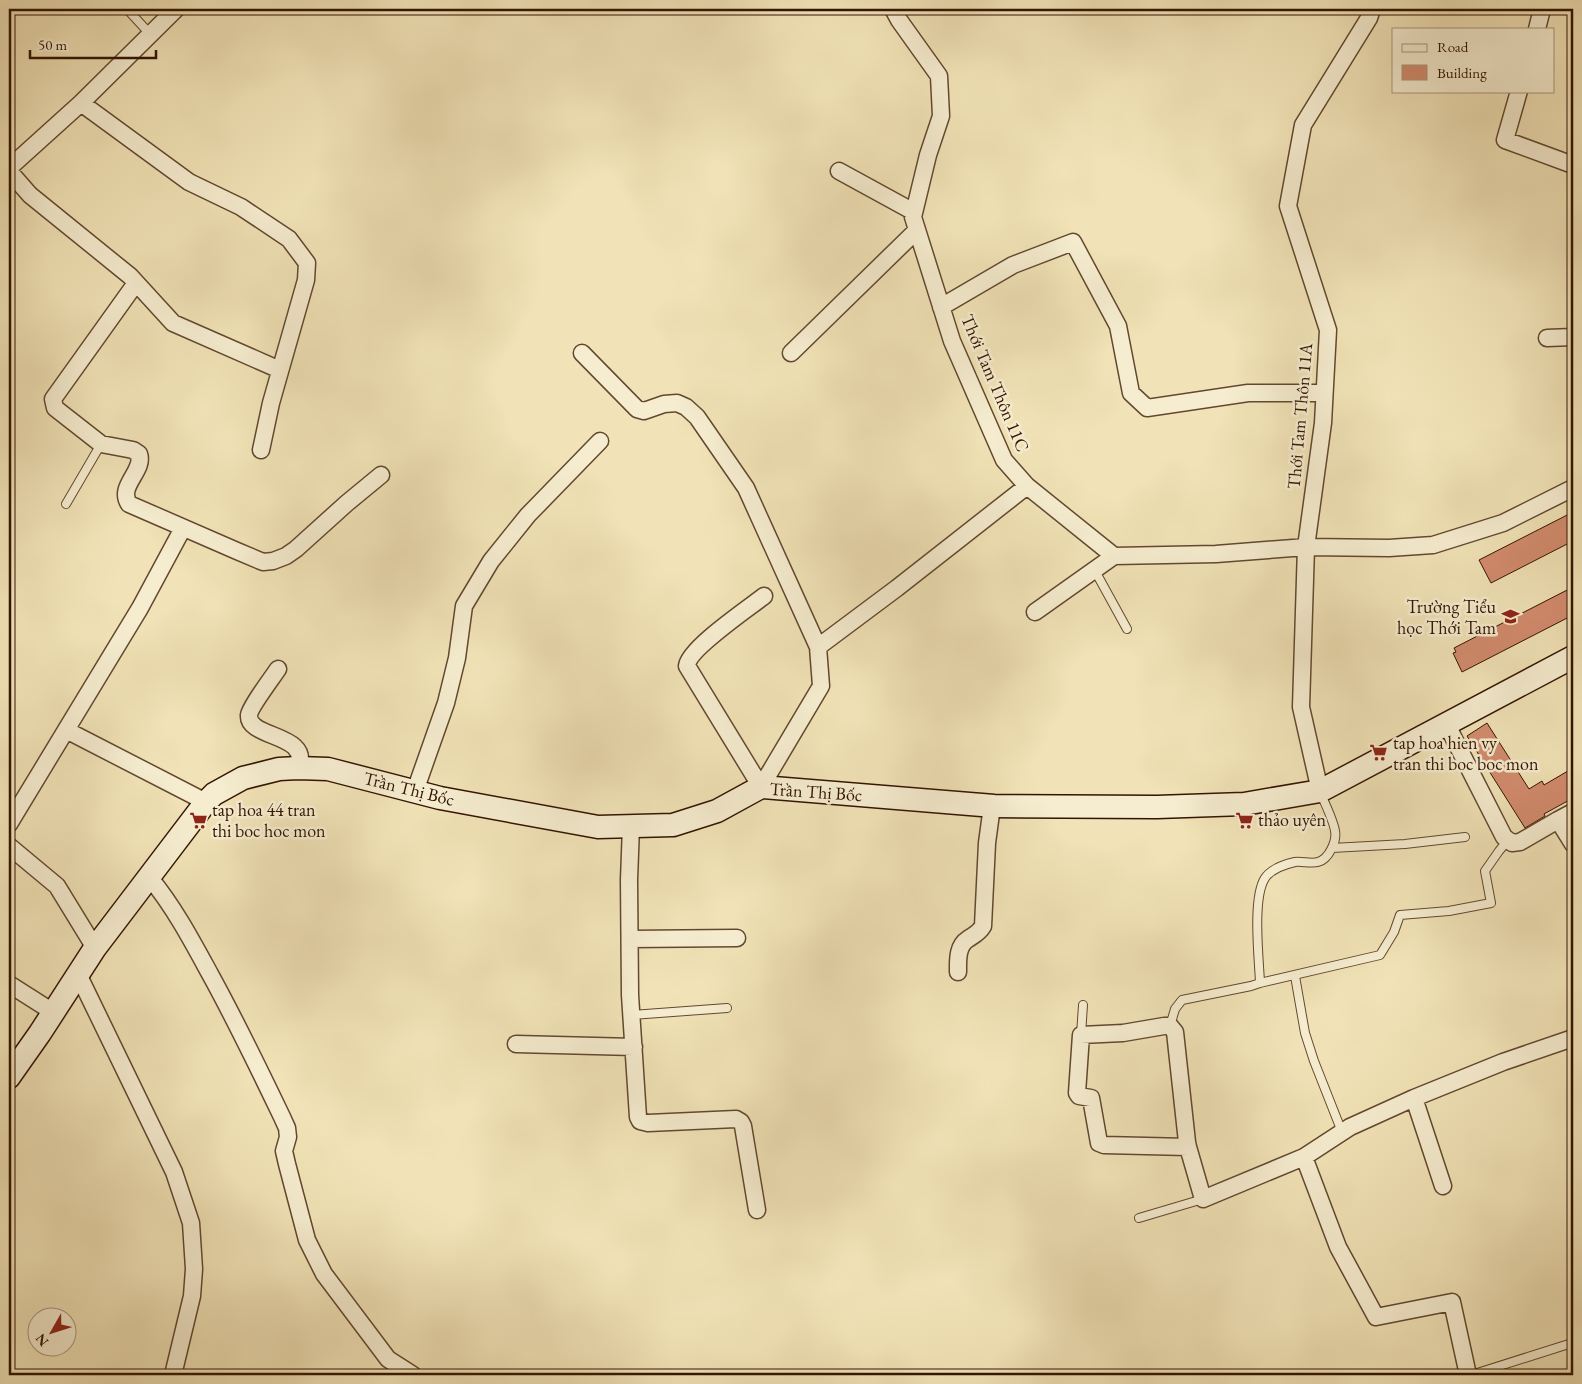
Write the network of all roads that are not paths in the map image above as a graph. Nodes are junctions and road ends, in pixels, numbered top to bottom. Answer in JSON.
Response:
{"nodes":[{"id":1,"x":127,"y":9,"type":"edge"},
{"id":2,"x":176,"y":9,"type":"edge"},
{"id":3,"x":893,"y":9,"type":"edge"},
{"id":4,"x":1372,"y":9,"type":"edge"},
{"id":5,"x":1542,"y":9,"type":"edge"},
{"id":6,"x":1537,"y":28,"type":"edge"},
{"id":7,"x":150,"y":34,"type":"junction"},
{"id":8,"x":1519,"y":92,"type":"edge"},
{"id":9,"x":81,"y":103,"type":"junction"},
{"id":10,"x":1573,"y":165,"type":"edge"},
{"id":11,"x":9,"y":169,"type":"edge"},
{"id":12,"x":839,"y":170,"type":"dead end"},
{"id":13,"x":914,"y":212,"type":"junction"},
{"id":14,"x":917,"y":230,"type":"junction"},
{"id":15,"x":136,"y":283,"type":"junction"},
{"id":16,"x":941,"y":307,"type":"junction"},
{"id":17,"x":1573,"y":337,"type":"edge"},
{"id":18,"x":1547,"y":338,"type":"dead end"},
{"id":19,"x":791,"y":353,"type":"dead end"},
{"id":20,"x":582,"y":354,"type":"dead end"},
{"id":21,"x":280,"y":370,"type":"junction"},
{"id":22,"x":1324,"y":393,"type":"junction"},
{"id":23,"x":600,"y":441,"type":"dead end"},
{"id":24,"x":101,"y":444,"type":"junction"},
{"id":25,"x":261,"y":450,"type":"dead end"},
{"id":26,"x":381,"y":475,"type":"dead end"},
{"id":27,"x":1027,"y":486,"type":"junction"},
{"id":28,"x":1573,"y":488,"type":"edge"},
{"id":29,"x":66,"y":504,"type":"dead end"},
{"id":30,"x":183,"y":528,"type":"junction"},
{"id":31,"x":1306,"y":547,"type":"junction"},
{"id":32,"x":1114,"y":556,"type":"junction"},
{"id":33,"x":1094,"y":569,"type":"junction"},
{"id":34,"x":764,"y":596,"type":"dead end"},
{"id":35,"x":1035,"y":612,"type":"dead end"},
{"id":36,"x":1126,"y":629,"type":"dead end"},
{"id":37,"x":818,"y":647,"type":"junction"},
{"id":38,"x":1573,"y":657,"type":"edge"},
{"id":39,"x":278,"y":670,"type":"dead end"},
{"id":40,"x":1447,"y":725,"type":"junction"},
{"id":41,"x":66,"y":730,"type":"junction"},
{"id":42,"x":298,"y":768,"type":"junction"},
{"id":43,"x":761,"y":787,"type":"junction"},
{"id":44,"x":415,"y":791,"type":"junction"},
{"id":45,"x":1320,"y":791,"type":"junction"},
{"id":46,"x":206,"y":802,"type":"junction"},
{"id":47,"x":992,"y":806,"type":"junction"},
{"id":48,"x":1573,"y":812,"type":"edge"},
{"id":49,"x":1558,"y":820,"type":"junction"},
{"id":50,"x":9,"y":824,"type":"edge"},
{"id":51,"x":631,"y":826,"type":"junction"},
{"id":52,"x":1466,"y":837,"type":"dead end"},
{"id":53,"x":1508,"y":840,"type":"junction"},
{"id":54,"x":1573,"y":844,"type":"edge"},
{"id":55,"x":9,"y":846,"type":"edge"},
{"id":56,"x":1332,"y":848,"type":"junction"},
{"id":57,"x":150,"y":878,"type":"junction"},
{"id":58,"x":737,"y":938,"type":"dead end"},
{"id":59,"x":630,"y":939,"type":"junction"},
{"id":60,"x":95,"y":948,"type":"junction"},
{"id":61,"x":958,"y":972,"type":"dead end"},
{"id":62,"x":78,"y":974,"type":"junction"},
{"id":63,"x":1295,"y":976,"type":"junction"},
{"id":64,"x":1260,"y":983,"type":"junction"},
{"id":65,"x":9,"y":984,"type":"edge"},
{"id":66,"x":1084,"y":1005,"type":"dead end"},
{"id":67,"x":727,"y":1008,"type":"dead end"},
{"id":68,"x":53,"y":1012,"type":"junction"},
{"id":69,"x":632,"y":1014,"type":"junction"},
{"id":70,"x":1170,"y":1026,"type":"junction"},
{"id":71,"x":1081,"y":1035,"type":"junction"},
{"id":72,"x":1573,"y":1038,"type":"edge"},
{"id":73,"x":516,"y":1044,"type":"dead end"},
{"id":74,"x":634,"y":1047,"type":"junction"},
{"id":75,"x":9,"y":1077,"type":"edge"},
{"id":76,"x":1414,"y":1098,"type":"junction"},
{"id":77,"x":1342,"y":1132,"type":"junction"},
{"id":78,"x":1188,"y":1147,"type":"junction"},
{"id":79,"x":1304,"y":1157,"type":"junction"},
{"id":80,"x":1443,"y":1186,"type":"dead end"},
{"id":81,"x":1203,"y":1199,"type":"junction"},
{"id":82,"x":756,"y":1210,"type":"dead end"},
{"id":83,"x":1139,"y":1218,"type":"dead end"},
{"id":84,"x":1572,"y":1343,"type":"dead end"},
{"id":85,"x":173,"y":1375,"type":"edge"},
{"id":86,"x":414,"y":1375,"type":"edge"},
{"id":87,"x":1470,"y":1375,"type":"edge"}],
"edges":[{"from":1,"to":7,"type":"lane"},
{"from":2,"to":7,"type":"street"},
{"from":3,"to":13,"type":"street","name":"Thới Tam Thôn 11C"},
{"from":4,"to":22,"type":"street","name":"Thới Tam Thôn 11A"},
{"from":5,"to":6,"type":"street"},
{"from":7,"to":9,"type":"street"},
{"from":8,"to":10,"type":"street"},
{"from":9,"to":11,"type":"street"},
{"from":9,"to":21,"type":"street"},
{"from":11,"to":15,"type":"street"},
{"from":12,"to":13,"type":"street"},
{"from":13,"to":14,"type":"street","name":"Thới Tam Thôn 11C"},
{"from":14,"to":16,"type":"street","name":"Thới Tam Thôn 11C"},
{"from":14,"to":19,"type":"street"},
{"from":15,"to":21,"type":"street"},
{"from":15,"to":24,"type":"street"},
{"from":16,"to":22,"type":"street"},
{"from":16,"to":27,"type":"street","name":"Thới Tam Thôn 11C"},
{"from":17,"to":18,"type":"street"},
{"from":20,"to":37,"type":"street"},
{"from":21,"to":25,"type":"street"},
{"from":22,"to":31,"type":"street","name":"Thới Tam Thôn 11A"},
{"from":23,"to":44,"type":"street"},
{"from":24,"to":29,"type":"lane"},
{"from":24,"to":30,"type":"street"},
{"from":26,"to":30,"type":"street"},
{"from":27,"to":32,"type":"street","name":"Thới Tam Thôn 11C"},
{"from":27,"to":37,"type":"street"},
{"from":28,"to":31,"type":"street"},
{"from":30,"to":41,"type":"street"},
{"from":31,"to":32,"type":"street"},
{"from":31,"to":45,"type":"street","name":"Thới Tam Thôn 11A"},
{"from":32,"to":33,"type":"street"},
{"from":33,"to":35,"type":"street"},
{"from":33,"to":36,"type":"lane"},
{"from":34,"to":43,"type":"street"},
{"from":37,"to":43,"type":"street"},
{"from":38,"to":40,"type":"street","name":"Trần Thị Bốc"},
{"from":39,"to":42,"type":"street"},
{"from":40,"to":45,"type":"street","name":"Trần Thị Bốc"},
{"from":40,"to":53,"type":"street"},
{"from":41,"to":46,"type":"street"},
{"from":41,"to":50,"type":"street"},
{"from":42,"to":44,"type":"street","name":"Trần Thị Bốc"},
{"from":42,"to":46,"type":"street","name":"Trần Thị Bốc"},
{"from":43,"to":47,"type":"street","name":"Trần Thị Bốc"},
{"from":43,"to":51,"type":"street","name":"Trần Thị Bốc"},
{"from":44,"to":51,"type":"street","name":"Trần Thị Bốc"},
{"from":45,"to":47,"type":"street","name":"Trần Thị Bốc"},
{"from":45,"to":56,"type":"lane"},
{"from":46,"to":57,"type":"street","name":"Trần Thị Bốc"},
{"from":47,"to":61,"type":"street"},
{"from":48,"to":49,"type":"street"},
{"from":49,"to":53,"type":"street"},
{"from":49,"to":54,"type":"street"},
{"from":51,"to":59,"type":"street"},
{"from":52,"to":56,"type":"lane"},
{"from":53,"to":63,"type":"lane"},
{"from":55,"to":60,"type":"street"},
{"from":56,"to":64,"type":"lane"},
{"from":57,"to":60,"type":"street","name":"Trần Thị Bốc"},
{"from":57,"to":86,"type":"street"},
{"from":58,"to":59,"type":"street"},
{"from":59,"to":69,"type":"street"},
{"from":60,"to":62,"type":"street","name":"Trần Thị Bốc"},
{"from":62,"to":68,"type":"street","name":"Trần Thị Bốc"},
{"from":62,"to":85,"type":"street"},
{"from":63,"to":64,"type":"lane"},
{"from":63,"to":77,"type":"lane"},
{"from":64,"to":70,"type":"lane"},
{"from":65,"to":68,"type":"street"},
{"from":66,"to":71,"type":"lane"},
{"from":67,"to":69,"type":"lane"},
{"from":68,"to":75,"type":"street","name":"Trần Thị Bốc"},
{"from":69,"to":74,"type":"street"},
{"from":70,"to":71,"type":"street"},
{"from":70,"to":78,"type":"street"},
{"from":71,"to":78,"type":"street"},
{"from":72,"to":76,"type":"street"},
{"from":73,"to":74,"type":"street"},
{"from":74,"to":82,"type":"street"},
{"from":76,"to":77,"type":"street"},
{"from":76,"to":80,"type":"street"},
{"from":77,"to":79,"type":"street"},
{"from":78,"to":81,"type":"street"},
{"from":79,"to":81,"type":"street"},
{"from":79,"to":87,"type":"street"},
{"from":81,"to":83,"type":"lane"},
{"from":84,"to":87,"type":"lane"}]}
